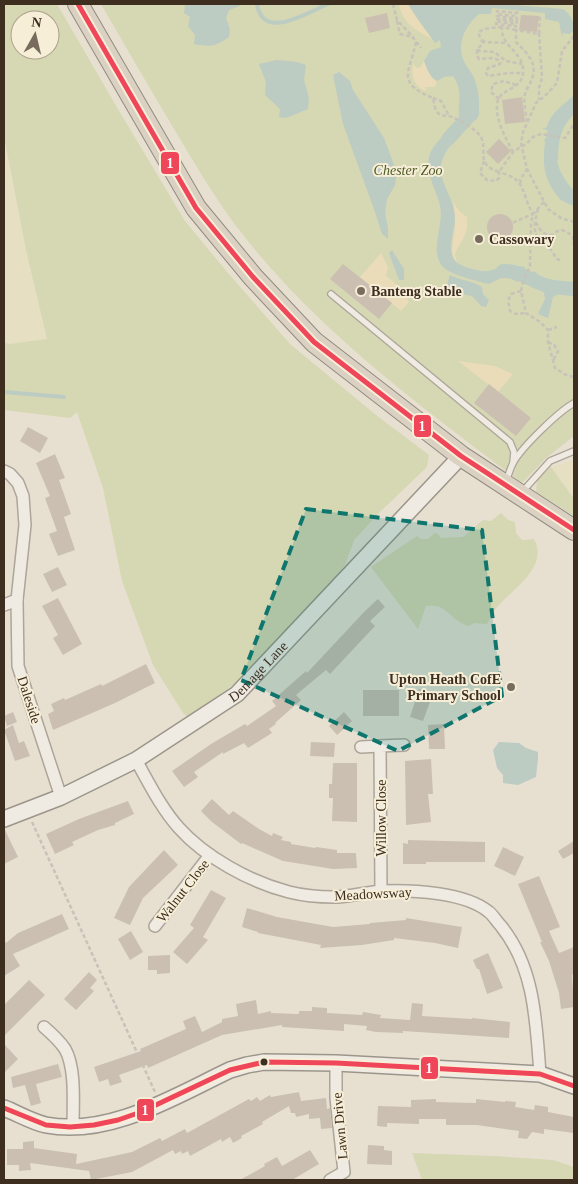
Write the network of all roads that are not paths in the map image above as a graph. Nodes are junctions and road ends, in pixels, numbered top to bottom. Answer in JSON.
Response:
{"nodes":[{"id":1,"x":78,"y":4,"type":"edge"},
{"id":2,"x":331,"y":294,"type":"dead end"},
{"id":3,"x":574,"y":403,"type":"edge"},
{"id":4,"x":574,"y":450,"type":"edge"},
{"id":5,"x":461,"y":456,"type":"junction"},
{"id":6,"x":513,"y":463,"type":"junction"},
{"id":7,"x":4,"y":471,"type":"edge"},
{"id":8,"x":512,"y":491,"type":"junction"},
{"id":9,"x":574,"y":530,"type":"edge"},
{"id":10,"x":17,"y":600,"type":"junction"},
{"id":11,"x":4,"y":605,"type":"edge"},
{"id":12,"x":404,"y":745,"type":"dead end"},
{"id":13,"x":361,"y":746,"type":"dead end"},
{"id":14,"x":380,"y":746,"type":"junction"},
{"id":15,"x":136,"y":760,"type":"junction"},
{"id":16,"x":61,"y":797,"type":"junction"},
{"id":17,"x":4,"y":819,"type":"edge"},
{"id":18,"x":210,"y":855,"type":"junction"},
{"id":19,"x":381,"y":891,"type":"junction"},
{"id":20,"x":155,"y":926,"type":"dead end"},
{"id":21,"x":44,"y":1027,"type":"dead end"},
{"id":22,"x":336,"y":1063,"type":"junction"},
{"id":23,"x":540,"y":1074,"type":"junction"},
{"id":24,"x":574,"y":1086,"type":"edge"},
{"id":25,"x":4,"y":1108,"type":"edge"},
{"id":26,"x":73,"y":1126,"type":"junction"},
{"id":27,"x":346,"y":1176,"type":"edge"},
{"id":28,"x":330,"y":1180,"type":"edge"}],
"edges":[{"from":1,"to":5,"type":"highway"},
{"from":2,"to":6,"type":"lane"},
{"from":3,"to":6,"type":"lane"},
{"from":4,"to":8,"type":"lane"},
{"from":5,"to":8,"type":"highway"},
{"from":5,"to":15,"type":"street","name":"Demage Lane"},
{"from":6,"to":8,"type":"lane"},
{"from":7,"to":10,"type":"street","name":"Daleside"},
{"from":8,"to":9,"type":"highway"},
{"from":10,"to":11,"type":"street"},
{"from":10,"to":16,"type":"street","name":"Daleside"},
{"from":12,"to":14,"type":"street"},
{"from":13,"to":14,"type":"street"},
{"from":14,"to":19,"type":"street","name":"Willow Close"},
{"from":15,"to":16,"type":"street","name":"Demage Lane"},
{"from":15,"to":18,"type":"street","name":"Meadowsway"},
{"from":16,"to":17,"type":"street","name":"Demage Lane"},
{"from":18,"to":19,"type":"street","name":"Meadowsway"},
{"from":18,"to":20,"type":"street","name":"Walnut Close"},
{"from":19,"to":23,"type":"street","name":"Meadowsway"},
{"from":21,"to":26,"type":"street"},
{"from":22,"to":23,"type":"street"},
{"from":22,"to":26,"type":"street"},
{"from":22,"to":27,"type":"street","name":"Lawn Drive"},
{"from":23,"to":24,"type":"street"},
{"from":25,"to":26,"type":"street"},
{"from":27,"to":28,"type":"street","name":"Lawn Drive"}]}
